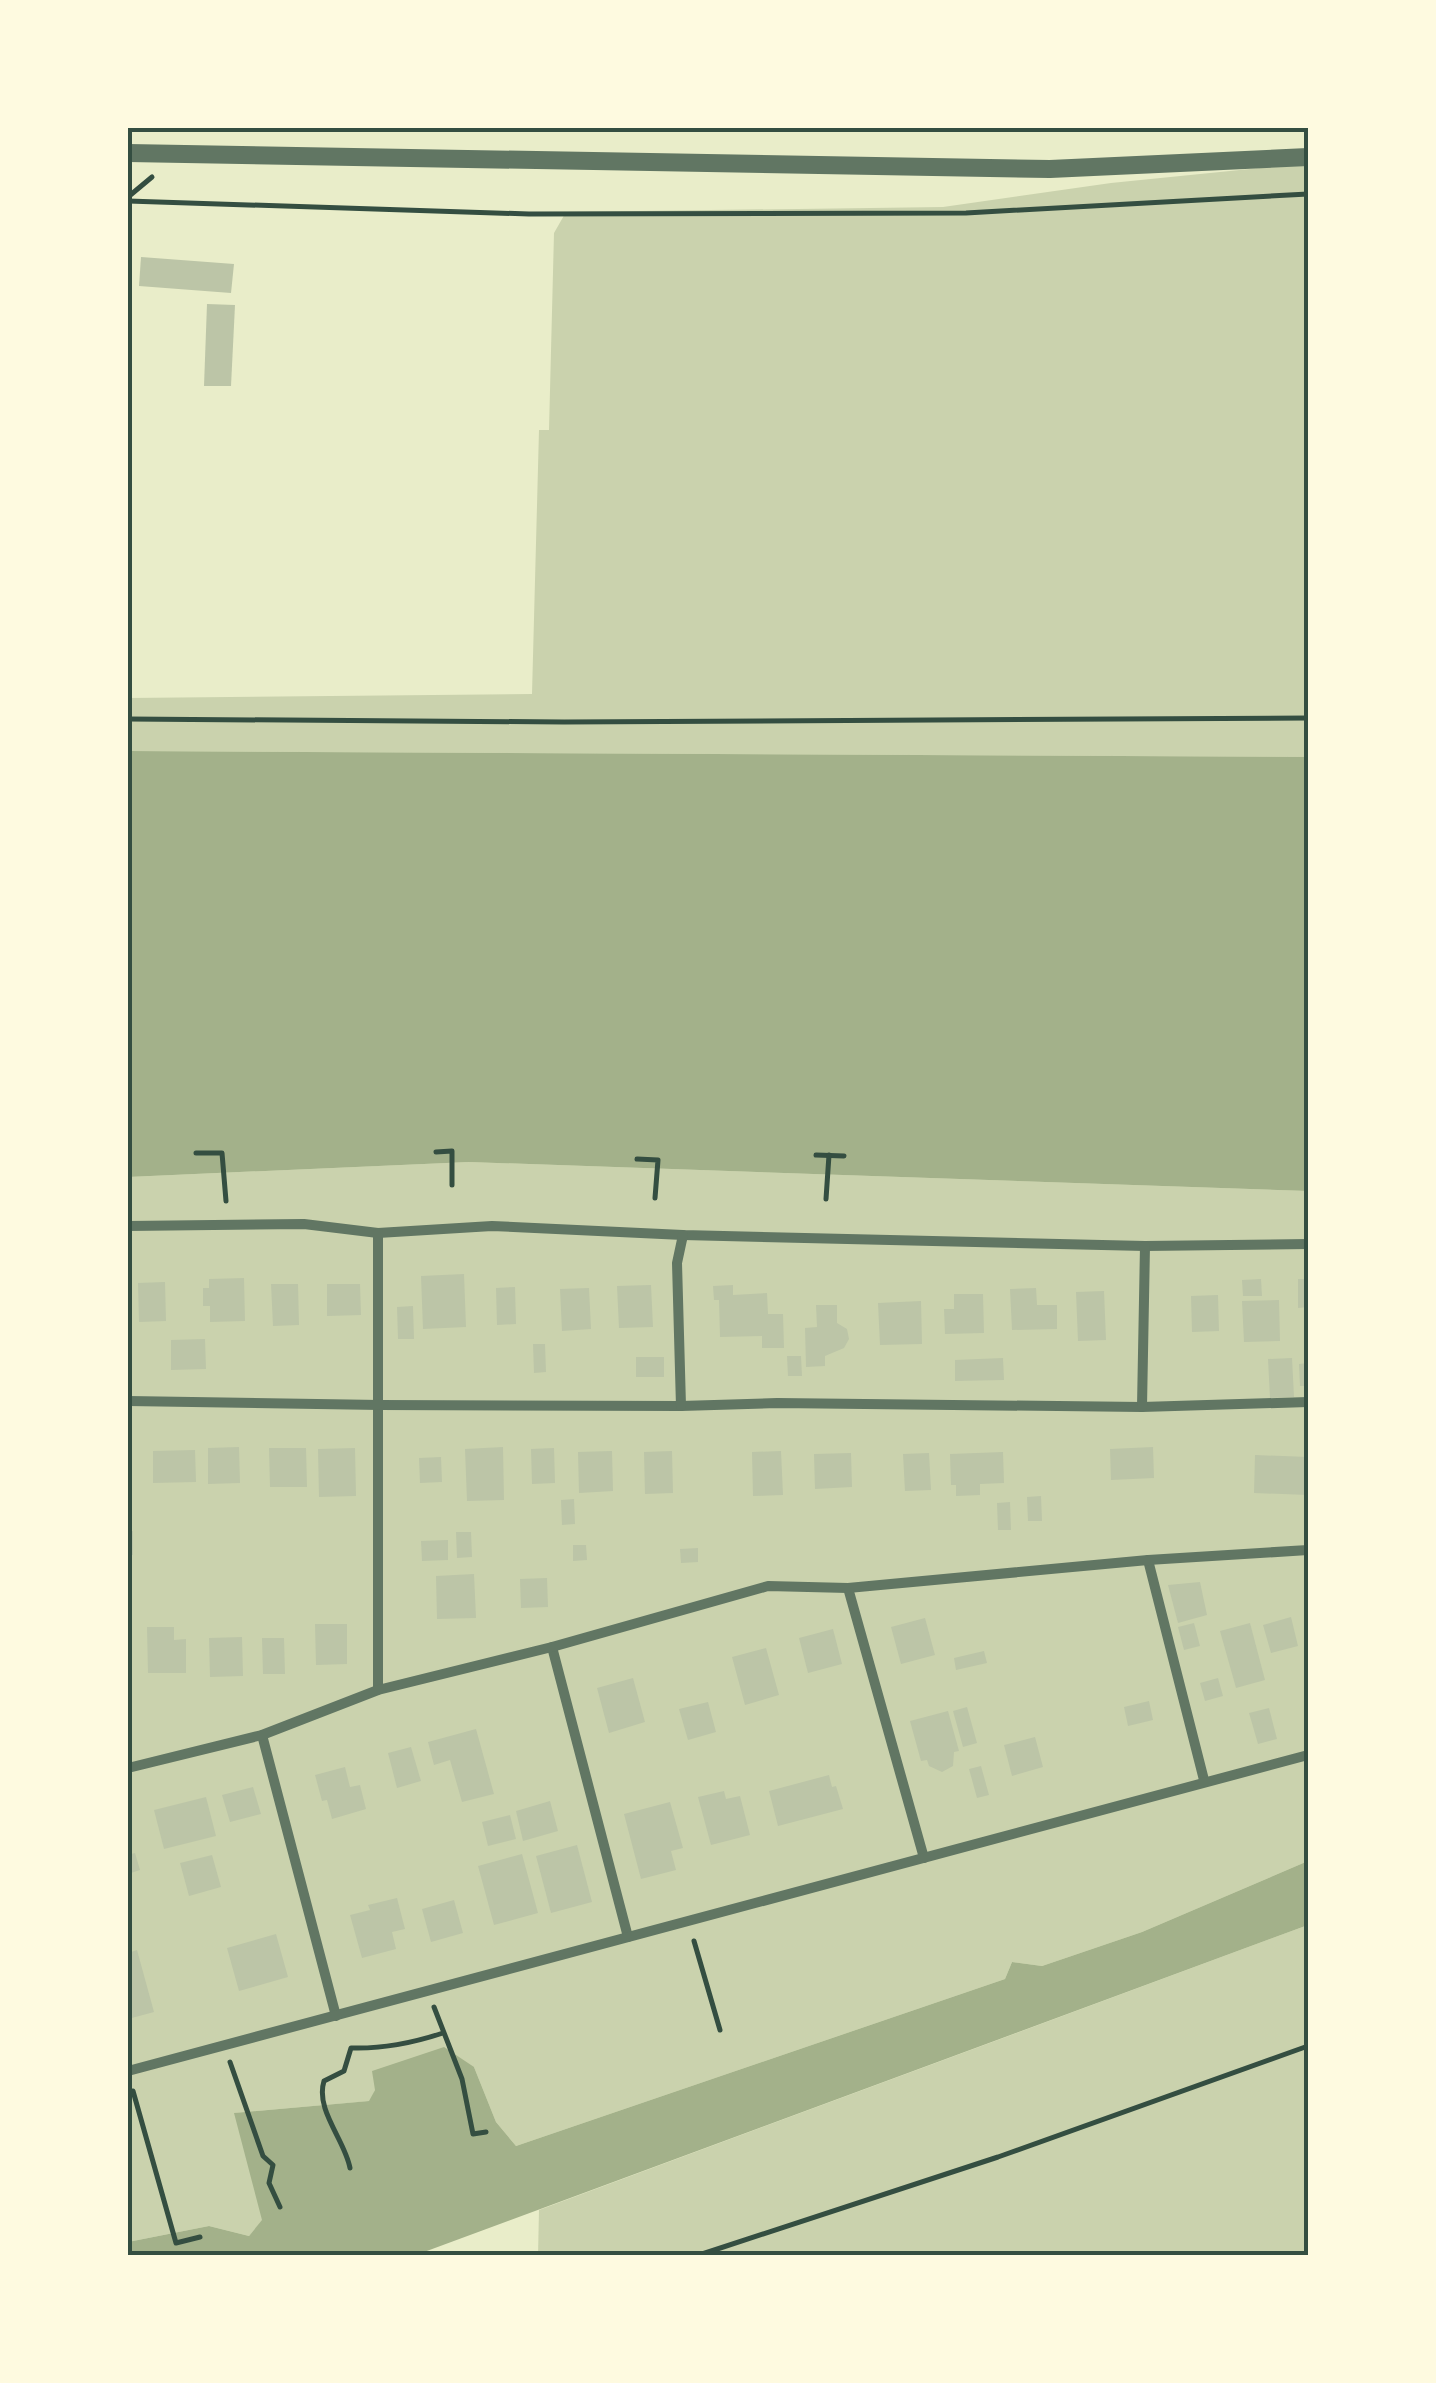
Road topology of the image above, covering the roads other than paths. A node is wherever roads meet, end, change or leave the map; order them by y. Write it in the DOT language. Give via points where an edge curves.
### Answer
graph roads {
  1 [pos="128,153"];
  2 [pos="1308,157"];
  3 [pos="128,1226"];
  4 [pos="378,1233"];
  5 [pos="683,1235"];
  6 [pos="1308,1244"];
  7 [pos="1145,1246"];
  8 [pos="128,1401"];
  9 [pos="1308,1402"];
  10 [pos="380,1406"];
  11 [pos="681,1406"];
  12 [pos="1142,1407"];
  13 [pos="1308,1550"];
  14 [pos="1148,1560"];
  15 [pos="848,1588"];
  16 [pos="552,1647"];
  17 [pos="378,1690"];
  18 [pos="262,1735"];
  19 [pos="1308,1755"];
  20 [pos="128,1768"];
  21 [pos="1204,1780"];
  22 [pos="924,1858"];
  23 [pos="628,1937"];
  24 [pos="336,2016"];
  25 [pos="128,2071"];
  1 -- 2 [label="street" via="1050,169"];
  3 -- 4 [label="street" via="304,1224"];
  4 -- 5 [label="street" via="492,1226"];
  4 -- 10 [label="street"];
  5 -- 7 [label="street"];
  5 -- 11 [label="street" via="677,1263"];
  6 -- 7 [label="street"];
  7 -- 12 [label="street"];
  8 -- 10 [label="street"];
  9 -- 12 [label="street"];
  10 -- 11 [label="street"];
  10 -- 17 [label="street"];
  11 -- 12 [label="street"];
  13 -- 14 [label="street"];
  14 -- 15 [label="street"];
  14 -- 21 [label="street"];
  15 -- 16 [label="street" via="768,1586"];
  15 -- 22 [label="street"];
  16 -- 17 [label="street"];
  16 -- 23 [label="street"];
  17 -- 18 [label="street"];
  18 -- 20 [label="street"];
  18 -- 24 [label="street"];
  19 -- 21 [label="street"];
  21 -- 22 [label="street"];
  22 -- 23 [label="street"];
  23 -- 24 [label="street"];
  24 -- 25 [label="street"];
}
